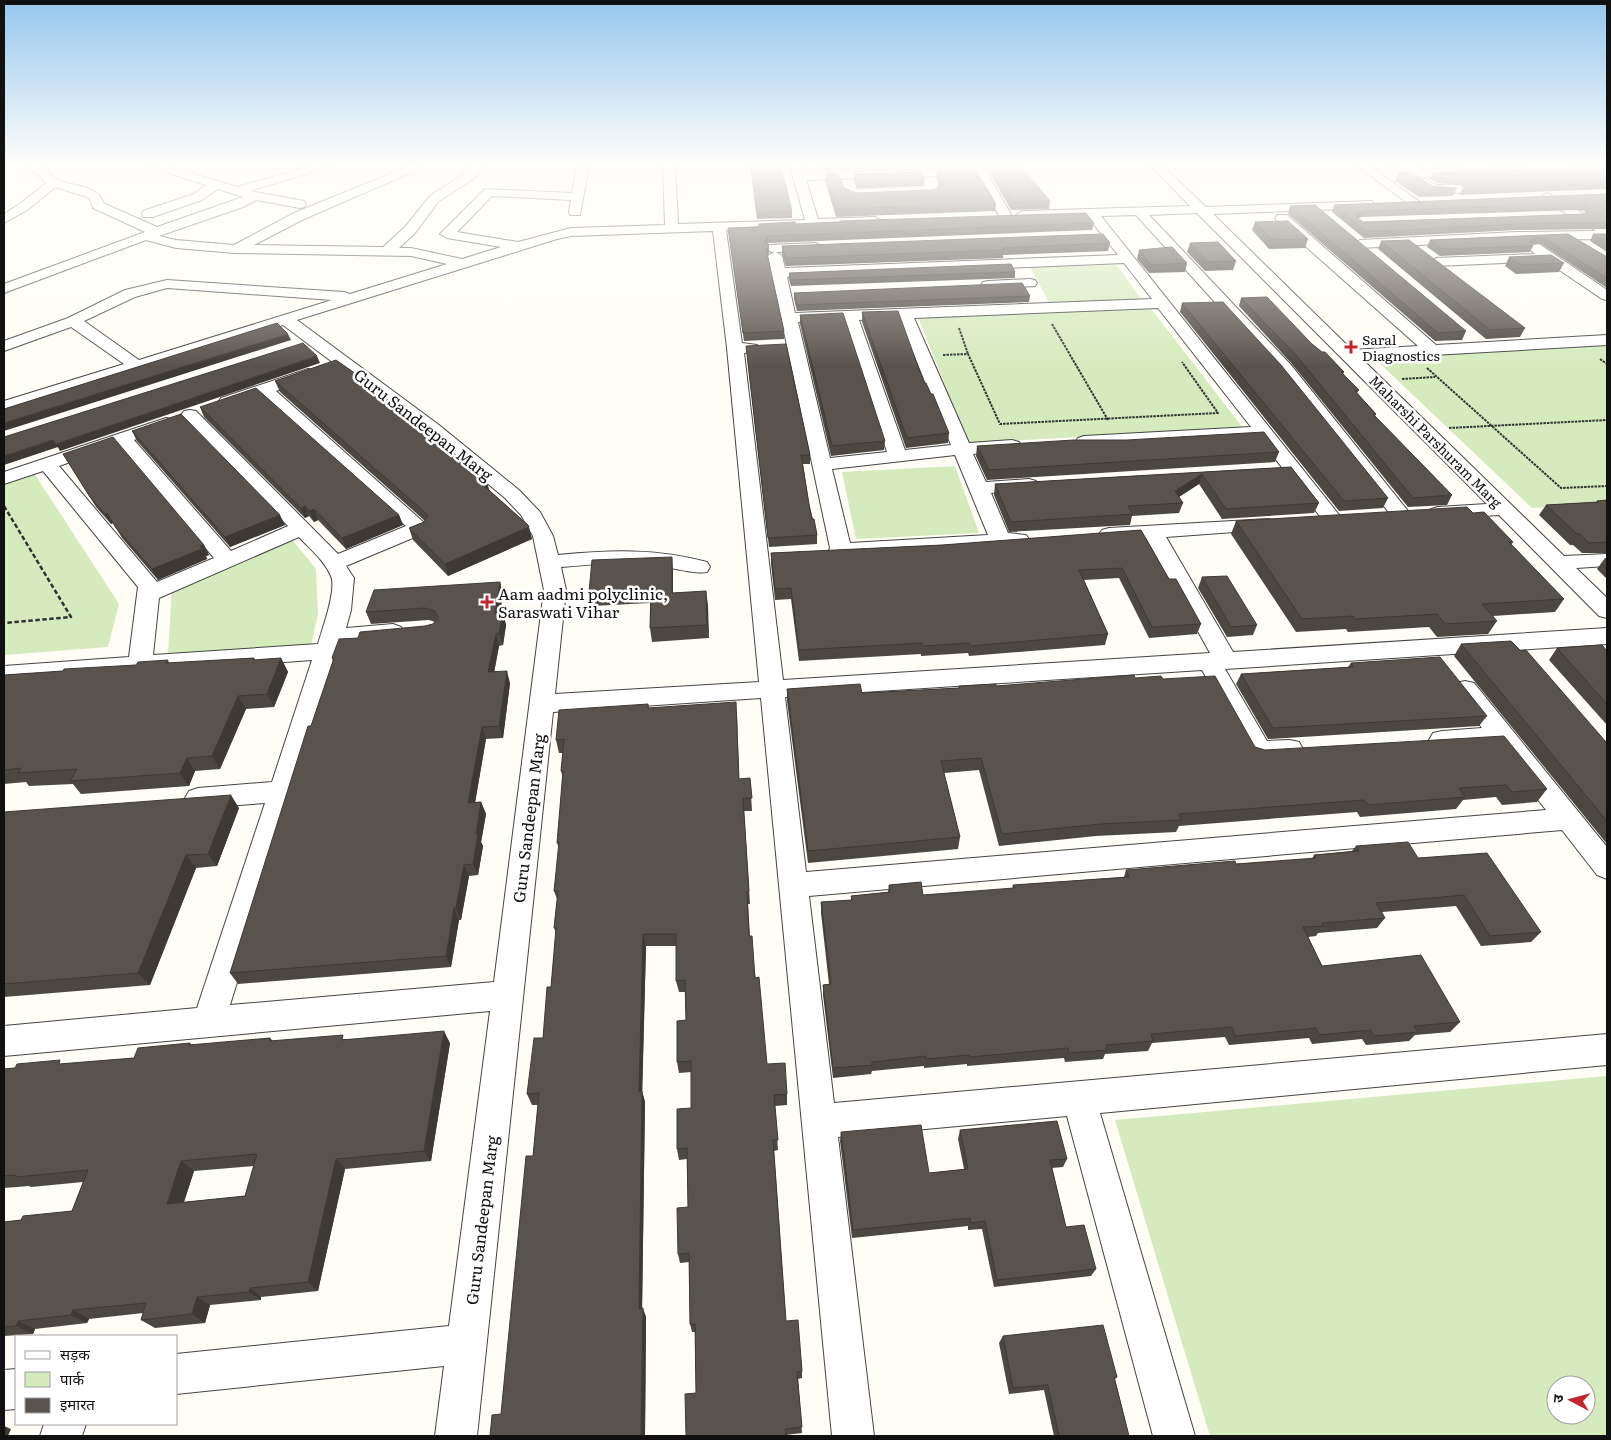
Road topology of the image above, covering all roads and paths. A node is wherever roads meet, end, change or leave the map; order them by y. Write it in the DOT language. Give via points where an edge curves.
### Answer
graph roads {
  1 [pos="266,233"];
  2 [pos="406,233"];
  3 [pos="448,233"];
  4 [pos="567,233"];
  5 [pos="720,233"];
  6 [pos="770,233"];
  7 [pos="1108,233"];
  8 [pos="1159,233"];
  9 [pos="1225,233"];
  10 [pos="1299,233"];
  11 [pos="1347,233"];
  12 [pos="1603,233"];
  13 [pos="150,234"];
  14 [pos="1567,235"];
  15 [pos="1090,236"];
  16 [pos="1110,236"];
  17 [pos="1517,236"];
  18 [pos="1408,241"];
  19 [pos="1360,244"];
  20 [pos="518,246"];
  21 [pos="833,246"];
  22 [pos="774,248"];
  23 [pos="235,249"];
  24 [pos="1175,250"];
  25 [pos="1591,250"];
  26 [pos="387,251"];
  27 [pos="1158,251"];
  28 [pos="1131,255"];
  29 [pos="1374,256"];
  30 [pos="1550,258"];
  31 [pos="1436,262"];
  32 [pos="464,264"];
  33 [pos="1017,264"];
  34 [pos="779,273"];
  35 [pos="1451,274"];
  36 [pos="1030,283"];
  37 [pos="971,286"];
  38 [pos="4,289"];
  39 [pos="1607,296"];
  40 [pos="361,297"];
  41 [pos="1164,304"];
  42 [pos="1224,304"];
  43 [pos="1205,305"];
  44 [pos="1185,306"];
  45 [pos="904,312"];
  46 [pos="1048,313"];
  47 [pos="850,315"];
  48 [pos="789,318"];
  49 [pos="287,320"];
  50 [pos="73,321"];
  51 [pos="957,324"];
  52 [pos="1527,332"];
  53 [pos="1469,334"];
  54 [pos="1607,340"];
  55 [pos="1542,344"];
  56 [pos="4,346"];
  57 [pos="796,346"];
  58 [pos="1483,347"];
  59 [pos="735,348"];
  60 [pos="1432,350"];
  61 [pos="968,354"];
  62 [pos="922,355"];
  63 [pos="1348,355"];
  64 [pos="1177,356"];
  65 [pos="1598,357"];
  66 [pos="343,362"];
  67 [pos="1607,364"];
  68 [pos="137,366"];
  69 [pos="1435,367"];
  70 [pos="1436,377"];
  71 [pos="1375,381"];
  72 [pos="264,389"];
  73 [pos="4,407"];
  74 [pos="190,415"];
  75 [pos="1108,419"];
  76 [pos="1607,420"];
  77 [pos="1491,426"];
  78 [pos="1424,430"];
  79 [pos="1264,432"];
  80 [pos="123,438"];
  81 [pos="1062,443"];
  82 [pos="1032,445"];
  83 [pos="30,449"];
  84 [pos="962,449"];
  85 [pos="898,456"];
  86 [pos="44,464"];
  87 [pos="822,465"];
  88 [pos="1293,469"];
  89 [pos="1274,471"];
  90 [pos="4,478"];
  91 [pos="1048,484"];
  92 [pos="1607,486"];
  93 [pos="979,488"];
  94 [pos="4,506"];
  95 [pos="1504,509"];
  96 [pos="1333,520"];
  97 [pos="1285,524"];
  98 [pos="302,528"];
  99 [pos="1153,532"];
  100 [pos="1086,536"];
  101 [pos="1039,538"];
  102 [pos="1001,540"];
  103 [pos="227,560"];
  104 [pos="1607,560"];
  105 [pos="549,562"];
  106 [pos="334,563"];
  107 [pos="1558,563"];
  108 [pos="699,567"];
  109 [pos="148,594"];
  110 [pos="1607,612"];
  111 [pos="4,623"];
  112 [pos="410,631"];
  113 [pos="1607,636"];
  114 [pos="1516,642"];
  115 [pos="329,644"];
  116 [pos="1433,648"];
  117 [pos="1217,662"];
  118 [pos="140,664"];
  119 [pos="1536,664"];
  120 [pos="4,674"];
  121 [pos="770,690"];
  122 [pos="541,704"];
  123 [pos="1502,736"];
  124 [pos="1415,741"];
  125 [pos="1309,748"];
  126 [pos="282,791"];
  127 [pos="173,800"];
  128 [pos="1570,819"];
  129 [pos="1607,867"];
  130 [pos="792,885"];
  131 [pos="507,995"];
  132 [pos="209,1022"];
  133 [pos="4,1041"];
  134 [pos="1607,1050"];
  135 [pos="1079,1098"];
  136 [pos="819,1122"];
  137 [pos="467,1344"];
  138 [pos="178,1374"];
  139 [pos="456,1436"];
  140 [pos="853,1436"];
  141 [pos="1174,1436"];
  1 -- 23 [label="street"];
  2 -- 26 [label="street"];
  3 -- 20 [label="street"];
  4 -- 20 [label="street"];
  5 -- 59 [label="street"];
  6 -- 22 [label="street"];
  7 -- 16 [label="street"];
  8 -- 24 [label="street"];
  9 -- 63 [label="street, Maharshi Parshuram Marg"];
  10 -- 60 [label="street"];
  11 -- 19 [label="street"];
  12 -- 14 [label="street"];
  13 -- 23 [label="street" via="176,244"];
  13 -- 38 [label="street"];
  14 -- 17 [label="street"];
  14 -- 25 [label="street"];
  15 -- 16 [label="street"];
  16 -- 28 [label="street"];
  17 -- 18 [label="street"];
  17 -- 30 [label="street"];
  18 -- 19 [label="street"];
  18 -- 31 [label="street"];
  19 -- 29 [label="street"];
  20 -- 32 [label="street"];
  21 -- 22 [label="street"];
  22 -- 34 [label="street"];
  23 -- 26 [label="street"];
  24 -- 27 [label="street"];
  24 -- 42 [label="street"];
  26 -- 32 [label="street" via="412,252"];
  28 -- 33 [label="street"];
  28 -- 41 [label="street"];
  30 -- 31 [label="street"];
  30 -- 39 [label="street"];
  31 -- 35 [label="street"];
  32 -- 40 [label="street"];
  33 -- 34 [label="street"];
  33 -- 36 [label="street"];
  34 -- 48 [label="street" via="789,293"];
  36 -- 37 [label="street"];
  36 -- 46 [label="street"];
  40 -- 49 [label="street"];
  40 -- 50 [label="street" via="167,284 132,292"];
  41 -- 44 [label="street"];
  41 -- 46 [label="street"];
  41 -- 79 [label="street"];
  42 -- 43 [label="street"];
  42 -- 95 [label="street" via="1285,369 1391,516"];
  45 -- 46 [label="street"];
  45 -- 47 [label="street"];
  45 -- 62 [label="street"];
  46 -- 75 [label="path"];
  47 -- 48 [label="street"];
  47 -- 85 [label="street"];
  48 -- 57 [label="street"];
  49 -- 66 [label="street, Guru Sandeepan Marg" via="305,343"];
  49 -- 68 [label="street"];
  50 -- 56 [label="street"];
  50 -- 68 [label="street"];
  51 -- 61 [label="path"];
  52 -- 55 [label="street"];
  53 -- 58 [label="street"];
  54 -- 55 [label="street"];
  55 -- 58 [label="street"];
  57 -- 59 [label="street"];
  57 -- 87 [label="street"];
  58 -- 60 [label="street"];
  59 -- 121 [label="street" via="766,555"];
  60 -- 63 [label="street"];
  61 -- 62 [label="path"];
  61 -- 75 [label="path" via="1000,424"];
  62 -- 84 [label="street"];
  63 -- 71 [label="street, Maharshi Parshuram Marg"];
  64 -- 75 [label="path" via="1218,413"];
  65 -- 67 [label="path"];
  66 -- 72 [label="street"];
  66 -- 105 [label="street, Guru Sandeepan Marg" via="433,429 512,494 530,512 543,536"];
  68 -- 73 [label="street"];
  69 -- 70 [label="path" via="1426,368"];
  70 -- 71 [label="path"];
  70 -- 77 [label="path"];
  71 -- 78 [label="street, Maharshi Parshuram Marg"];
  72 -- 74 [label="street"];
  72 -- 106 [label="street" via="420,528"];
  74 -- 80 [label="street"];
  74 -- 98 [label="street"];
  76 -- 77 [label="path"];
  77 -- 78 [label="path"];
  77 -- 92 [label="path" via="1561,488"];
  78 -- 95 [label="street, Maharshi Parshuram Marg"];
  79 -- 81 [label="street"];
  79 -- 88 [label="street"];
  80 -- 86 [label="street"];
  80 -- 103 [label="street"];
  82 -- 84 [label="street"];
  83 -- 86 [label="street"];
  84 -- 85 [label="street"];
  84 -- 93 [label="street"];
  85 -- 87 [label="street"];
  86 -- 90 [label="street"];
  86 -- 109 [label="street" via="149,586"];
  87 -- 102 [label="street" via="832,551"];
  88 -- 89 [label="street"];
  88 -- 96 [label="street"];
  91 -- 93 [label="street"];
  93 -- 102 [label="street"];
  94 -- 111 [label="path" via="71,618"];
  95 -- 107 [label="street, Maharshi Parshuram Marg"];
  97 -- 99 [label="street"];
  98 -- 103 [label="street"];
  98 -- 106 [label="street"];
  99 -- 100 [label="street"];
  99 -- 117 [label="street"];
  101 -- 102 [label="street"];
  103 -- 109 [label="street"];
  104 -- 107 [label="street"];
  105 -- 108 [label="street" via="634,556 661,557"];
  105 -- 122 [label="street, Guru Sandeepan Marg" via="555,590"];
  106 -- 115 [label="street" via="343,578 340,610"];
  107 -- 110 [label="street, Maharshi Parshuram Marg"];
  109 -- 118 [label="street"];
  112 -- 115 [label="street"];
  113 -- 114 [label="street"];
  114 -- 116 [label="street"];
  114 -- 119 [label="street"];
  115 -- 118 [label="street"];
  115 -- 126 [label="street"];
  116 -- 117 [label="street"];
  116 -- 123 [label="street"];
  117 -- 121 [label="street"];
  117 -- 125 [label="street" via="1260,751"];
  118 -- 120 [label="street"];
  121 -- 122 [label="street"];
  121 -- 130 [label="street"];
  122 -- 131 [label="street, Guru Sandeepan Marg"];
  123 -- 124 [label="street"];
  123 -- 128 [label="street"];
  126 -- 127 [label="street"];
  126 -- 132 [label="street"];
  128 -- 129 [label="street"];
  128 -- 130 [label="street"];
  130 -- 136 [label="street"];
  131 -- 132 [label="street"];
  131 -- 137 [label="street, Guru Sandeepan Marg"];
  132 -- 133 [label="street"];
  134 -- 135 [label="street"];
  135 -- 136 [label="street"];
  135 -- 141 [label="street"];
  136 -- 140 [label="street"];
  137 -- 138 [label="street"];
  137 -- 139 [label="street, Guru Sandeepan Marg"];
}
